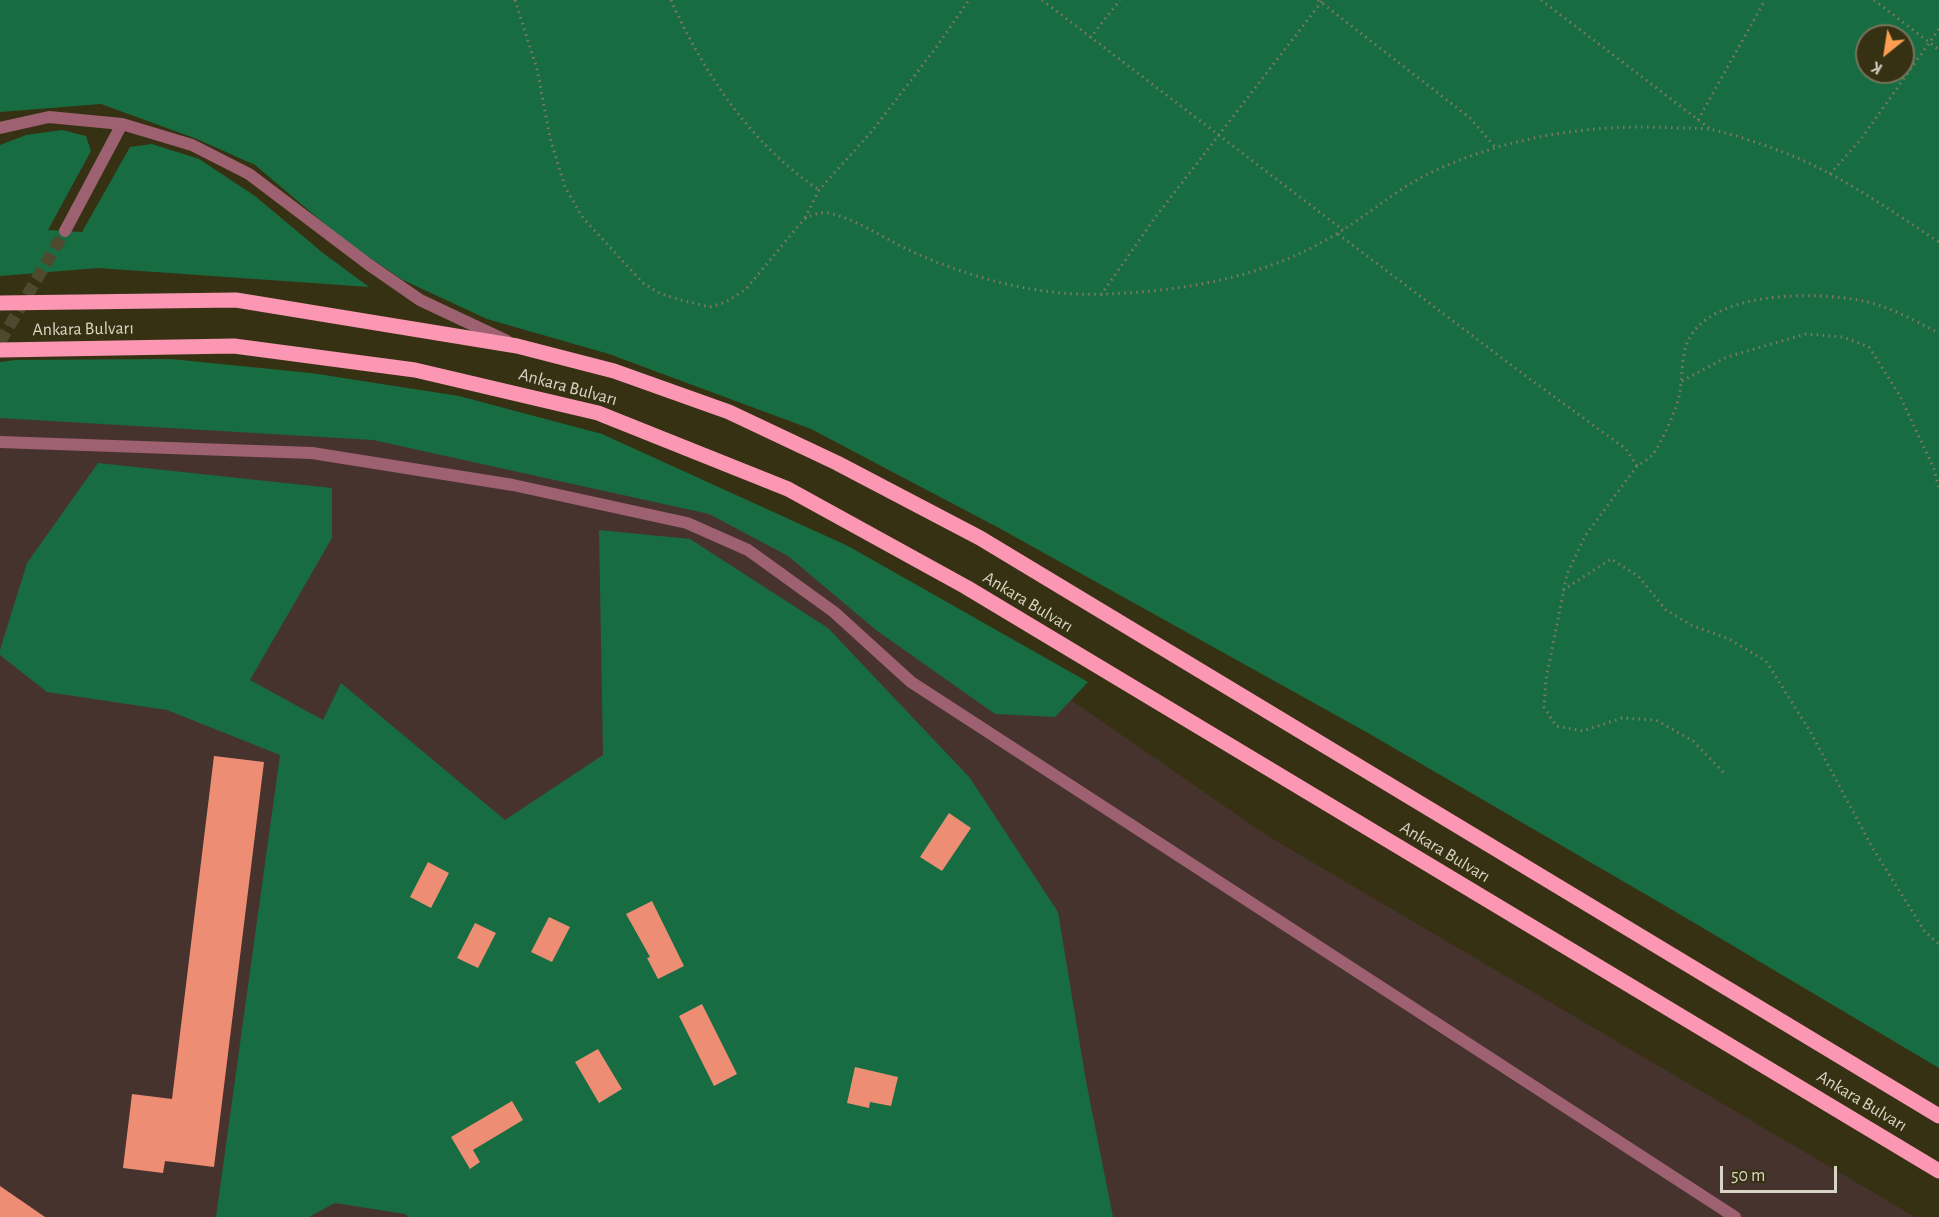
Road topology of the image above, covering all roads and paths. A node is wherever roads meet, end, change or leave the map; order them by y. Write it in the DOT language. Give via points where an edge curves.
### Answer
graph roads {
  1 [pos="516,0"];
  2 [pos="672,0"];
  3 [pos="969,0"];
  4 [pos="1042,0"];
  5 [pos="1120,0"];
  6 [pos="1541,0"];
  7 [pos="1765,0"];
  8 [pos="1874,0"];
  9 [pos="1320,1"];
  10 [pos="1939,29"];
  11 [pos="1090,38"];
  12 [pos="1928,43"];
  13 [pos="1939,50"];
  14 [pos="1698,120"];
  15 [pos="122,124"];
  16 [pos="0,128"];
  17 [pos="1711,129"];
  18 [pos="1219,137"];
  19 [pos="1495,147"];
  20 [pos="1830,174"];
  21 [pos="819,190"];
  22 [pos="804,219"];
  23 [pos="1343,230"];
  24 [pos="65,231"];
  25 [pos="1338,234"];
  26 [pos="1939,242"];
  27 [pos="1101,295"];
  28 [pos="0,303"];
  29 [pos="1939,333"];
  30 [pos="517,346"];
  31 [pos="0,350"];
  32 [pos="1682,381"];
  33 [pos="0,442"];
  34 [pos="1638,466"];
  35 [pos="1939,488"];
  36 [pos="1563,590"];
  37 [pos="1724,773"];
  38 [pos="1939,944"];
  39 [pos="1939,1116"];
  40 [pos="1939,1171"];
  41 [pos="1735,1217"];
  1 -- 22 [label="path" via="565,187 583,218 643,283 685,302 710,307 726,302 746,289"];
  2 -- 21 [label="path" via="720,92 798,176"];
  3 -- 21 [label="path" via="872,131"];
  4 -- 11 [label="path"];
  5 -- 11 [label="path"];
  6 -- 14 [label="path"];
  7 -- 14 [label="path"];
  8 -- 12 [label="path"];
  9 -- 18 [label="path"];
  9 -- 19 [label="path" via="1470,117"];
  10 -- 12 [label="path"];
  11 -- 18 [label="path"];
  12 -- 13 [label="path"];
  12 -- 20 [label="path" via="1861,139"];
  14 -- 17 [label="path"];
  15 -- 16 [label="street" via="49,117"];
  15 -- 24 [label="street"];
  15 -- 30 [label="street" via="192,145 249,174 420,300"];
  17 -- 19 [label="path" via="1598,129"];
  17 -- 20 [label="path" via="1780,150"];
  18 -- 23 [label="path"];
  18 -- 27 [label="path" via="1154,219"];
  19 -- 23 [label="path" via="1429,174"];
  20 -- 26 [label="path"];
  21 -- 22 [label="path"];
  22 -- 27 [label="path" via="816,213 845,218 917,254 996,281 1034,290"];
  23 -- 25 [label="path"];
  25 -- 27 [label="path" via="1280,263 1210,284"];
  25 -- 34 [label="path" via="1626,449"];
  28 -- 30 [label="main road, Ankara Bulvarı" via="236,300"];
  29 -- 32 [label="path" via="1866,301 1825,295 1768,298 1726,308 1698,325 1686,344"];
  30 -- 39 [label="main road, Ankara Bulvarı" via="614,370 729,412 980,538"];
  31 -- 40 [label="main road, Ankara Bulvarı" via="234,346 415,370 598,412 788,489 966,587"];
  32 -- 34 [label="path" via="1667,428 1652,454"];
  32 -- 35 [label="path" via="1727,357 1806,334 1843,338 1869,347 1900,396"];
  33 -- 41 [label="street" via="312,453 513,485 687,523 748,550 834,612 910,682"];
  34 -- 36 [label="path" via="1585,536"];
  36 -- 37 [label="path" via="1544,707 1556,726 1583,731 1622,718 1656,720 1693,741"];
  36 -- 38 [label="path" via="1611,559 1638,576 1666,610 1766,661 1811,733 1872,847 1925,932"];
}
